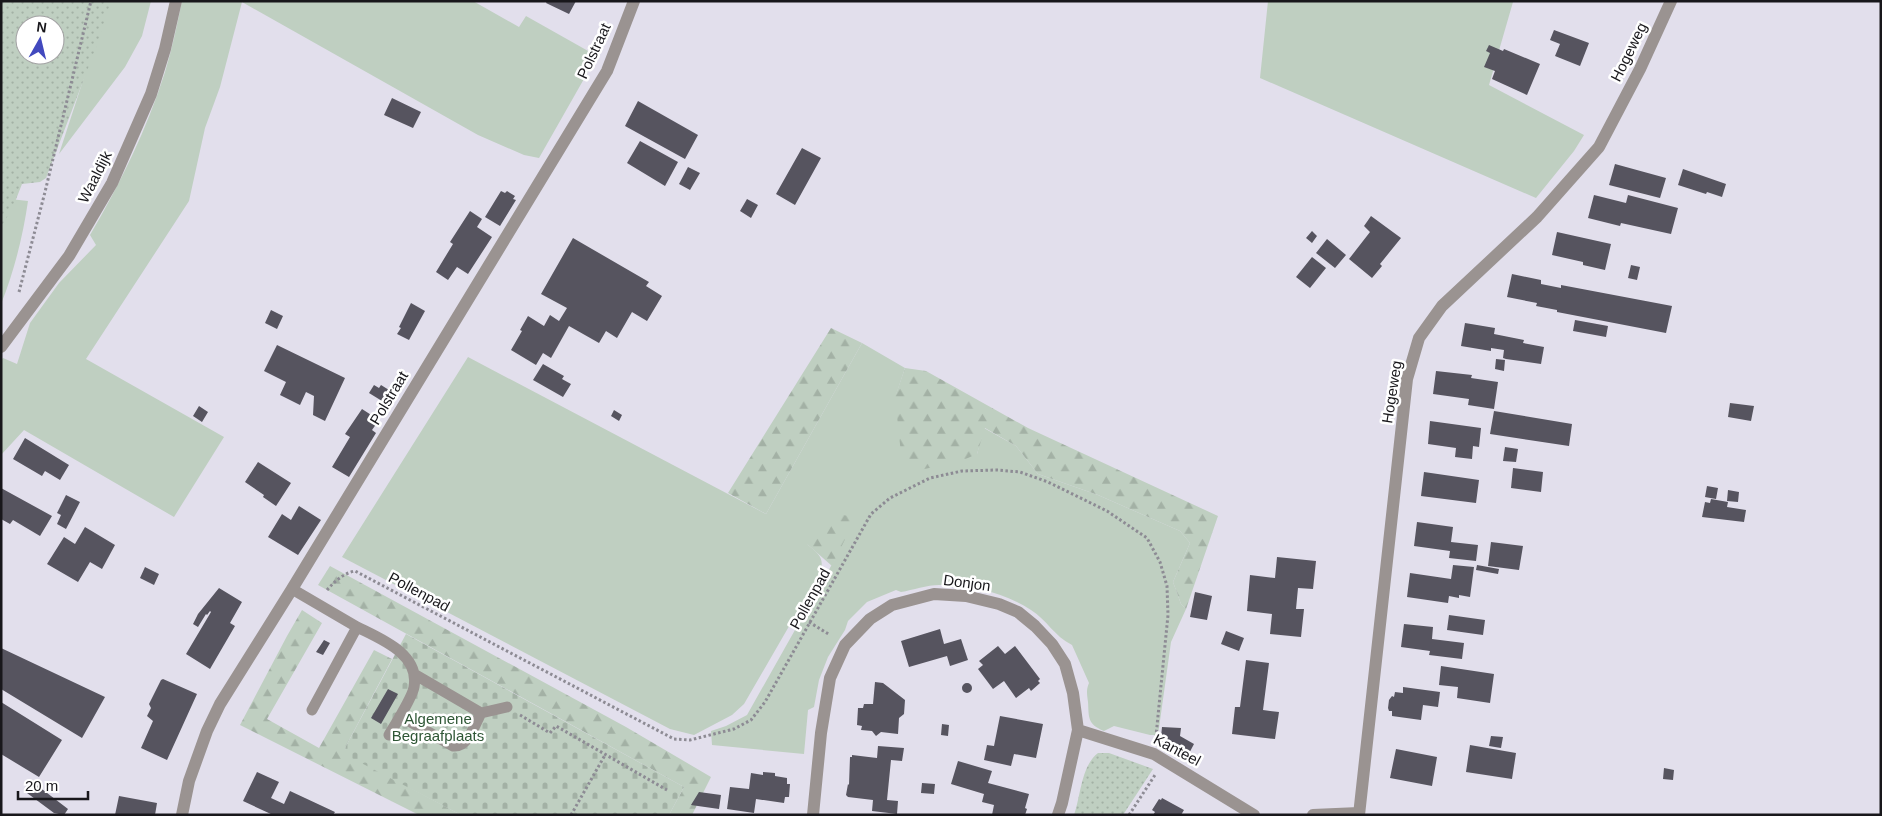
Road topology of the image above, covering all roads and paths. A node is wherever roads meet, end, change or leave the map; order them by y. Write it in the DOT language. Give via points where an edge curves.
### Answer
graph roads {
  1 [pos="91,1"];
  2 [pos="176,1"];
  3 [pos="634,1"];
  4 [pos="1671,1"];
  5 [pos="18,294"];
  6 [pos="1,347"];
  7 [pos="292,589"];
  8 [pos="316,604"];
  9 [pos="809,622"];
  10 [pos="357,627"];
  11 [pos="845,645"];
  12 [pos="414,674"];
  13 [pos="507,707"];
  14 [pos="312,710"];
  15 [pos="481,713"];
  16 [pos="400,716"];
  17 [pos="1078,730"];
  18 [pos="389,735"];
  19 [pos="606,755"];
  20 [pos="1160,757"];
  21 [pos="667,790"];
  22 [pos="1359,814"];
  23 [pos="182,815"];
  24 [pos="571,815"];
  25 [pos="813,815"];
  26 [pos="1058,815"];
  27 [pos="1129,815"];
  28 [pos="1254,815"];
  29 [pos="1313,815"];
  1 -- 5 [label="path"];
  2 -- 6 [label="street, Waaldijk" via="151,94 112,183 69,256"];
  3 -- 7 [label="street, Polstraat" via="607,70"];
  4 -- 22 [label="street, Hogeweg" via="1640,69 1598,147 1537,217 1442,306 1420,338 1407,379"];
  7 -- 8 [label="lane"];
  7 -- 23 [label="street, Polstraat" via="220,704 189,782"];
  8 -- 9 [label="path, Pollenpad" via="333,583 348,572 356,571 674,739 690,740 734,729 751,720 766,702"];
  8 -- 10 [label="lane"];
  9 -- 11 [label="path"];
  9 -- 20 [label="path, Pollenpad" via="871,514 890,498 930,478 962,471 1020,472 1048,482 1106,511 1147,538 1160,562 1167,586 1168,615"];
  10 -- 12 [label="lane" via="394,647 407,659"];
  10 -- 14 [label="lane"];
  11 -- 17 [label="street, Donjon" via="870,619 892,606 934,594 966,596 999,604 1018,612 1035,626 1065,664"];
  11 -- 25 [label="street, Donjon" via="830,678"];
  12 -- 15 [label="lane"];
  12 -- 16 [label="lane" via="414,688"];
  13 -- 15 [label="lane"];
  13 -- 19 [label="path" via="550,733 556,726"];
  15 -- 16 [label="lane" via="464,744 458,747"];
  16 -- 18 [label="lane"];
  17 -- 20 [label="street, Kanteel"];
  17 -- 26 [label="street, Donjon"];
  19 -- 21 [label="path"];
  19 -- 24 [label="path"];
  20 -- 27 [label="path"];
  20 -- 28 [label="street, Kanteel"];
  22 -- 29 [label="street"];
}
